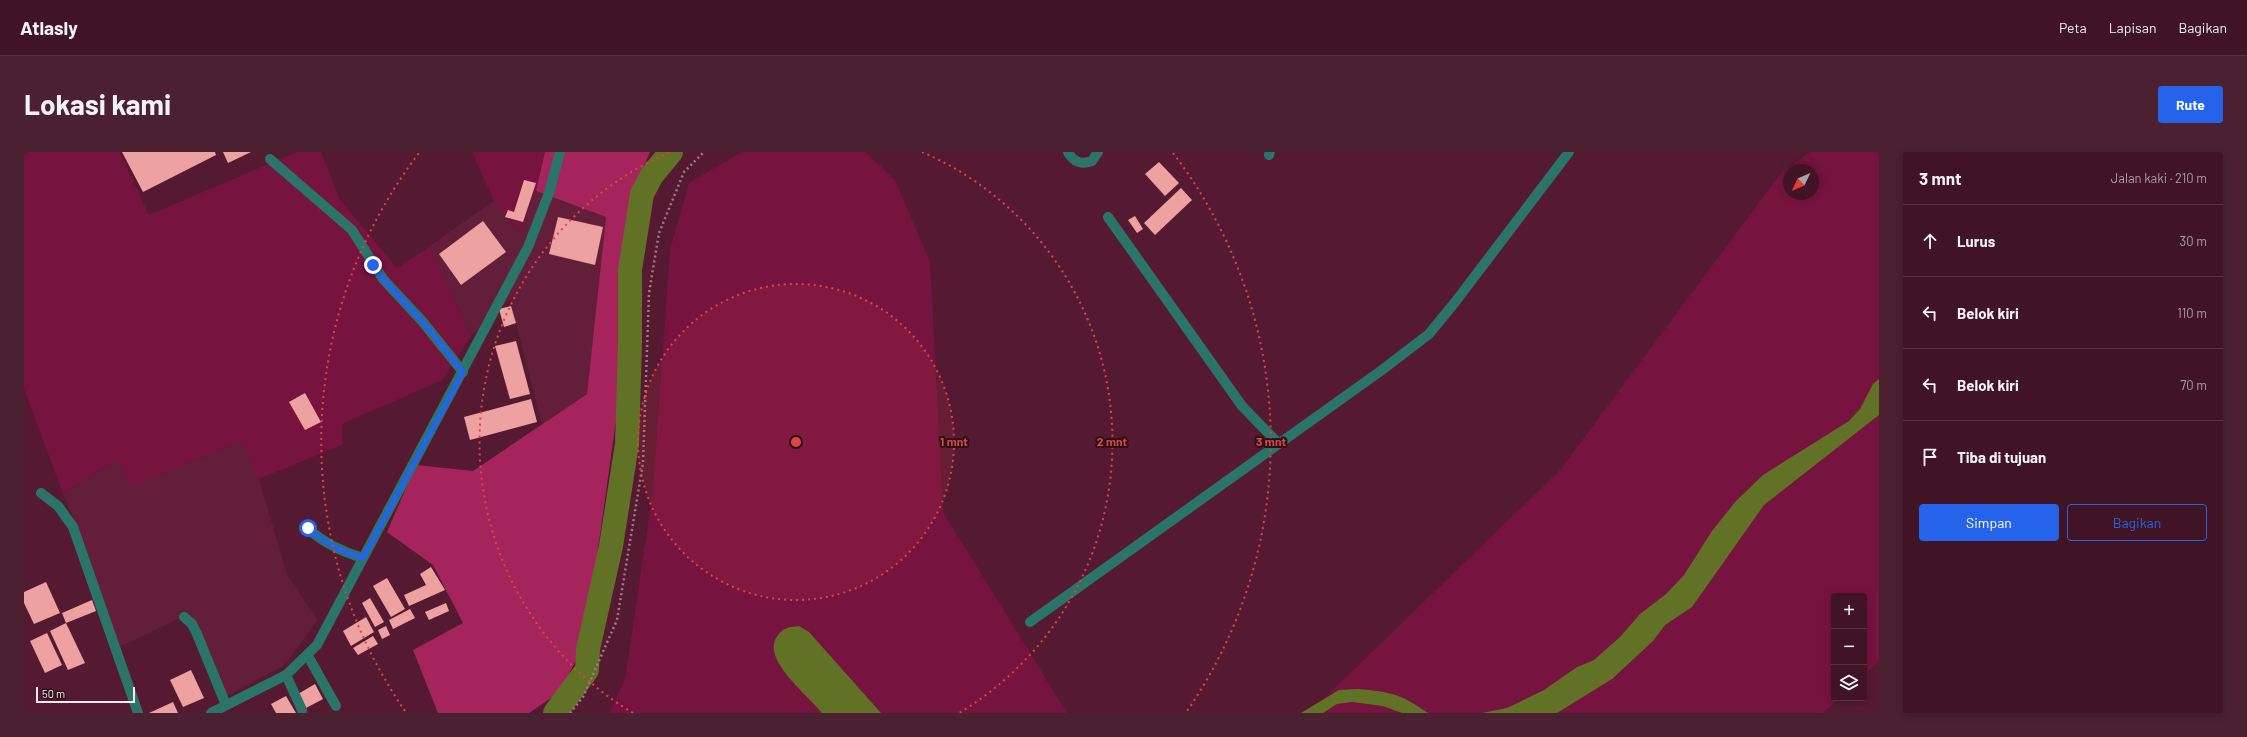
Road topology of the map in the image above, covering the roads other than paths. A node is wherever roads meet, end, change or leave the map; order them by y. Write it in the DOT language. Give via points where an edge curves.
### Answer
graph roads {
  1 [pos="560,152"];
  2 [pos="1068,152"];
  3 [pos="1099,152"];
  4 [pos="1569,152"];
  5 [pos="270,160"];
  6 [pos="1108,217"];
  7 [pos="463,372"];
  8 [pos="1279,444"];
  9 [pos="41,493"];
  10 [pos="308,528"];
  11 [pos="363,558"];
  12 [pos="184,617"];
  13 [pos="1030,622"];
  14 [pos="308,656"];
  15 [pos="286,675"];
  16 [pos="226,705"];
  17 [pos="336,706"];
  18 [pos="302,710"];
  19 [pos="138,713"];
  20 [pos="211,713"];
  1 -- 7 [label="street" via="549,193 528,247"];
  2 -- 3 [label="street" via="1081,163 1092,161"];
  4 -- 8 [label="street" via="1456,302 1428,334"];
  5 -- 7 [label="street" via="352,230 383,279 422,321"];
  6 -- 8 [label="street" via="1242,406"];
  7 -- 11 [label="street"];
  8 -- 13 [label="street"];
  9 -- 19 [label="street" via="58,506 73,527"];
  10 -- 11 [label="street" via="320,540"];
  11 -- 14 [label="street" via="317,645"];
  12 -- 16 [label="street" via="192,624 197,634"];
  14 -- 15 [label="street"];
  14 -- 17 [label="street"];
  15 -- 16 [label="street"];
  15 -- 18 [label="street"];
  16 -- 20 [label="street"];
}
